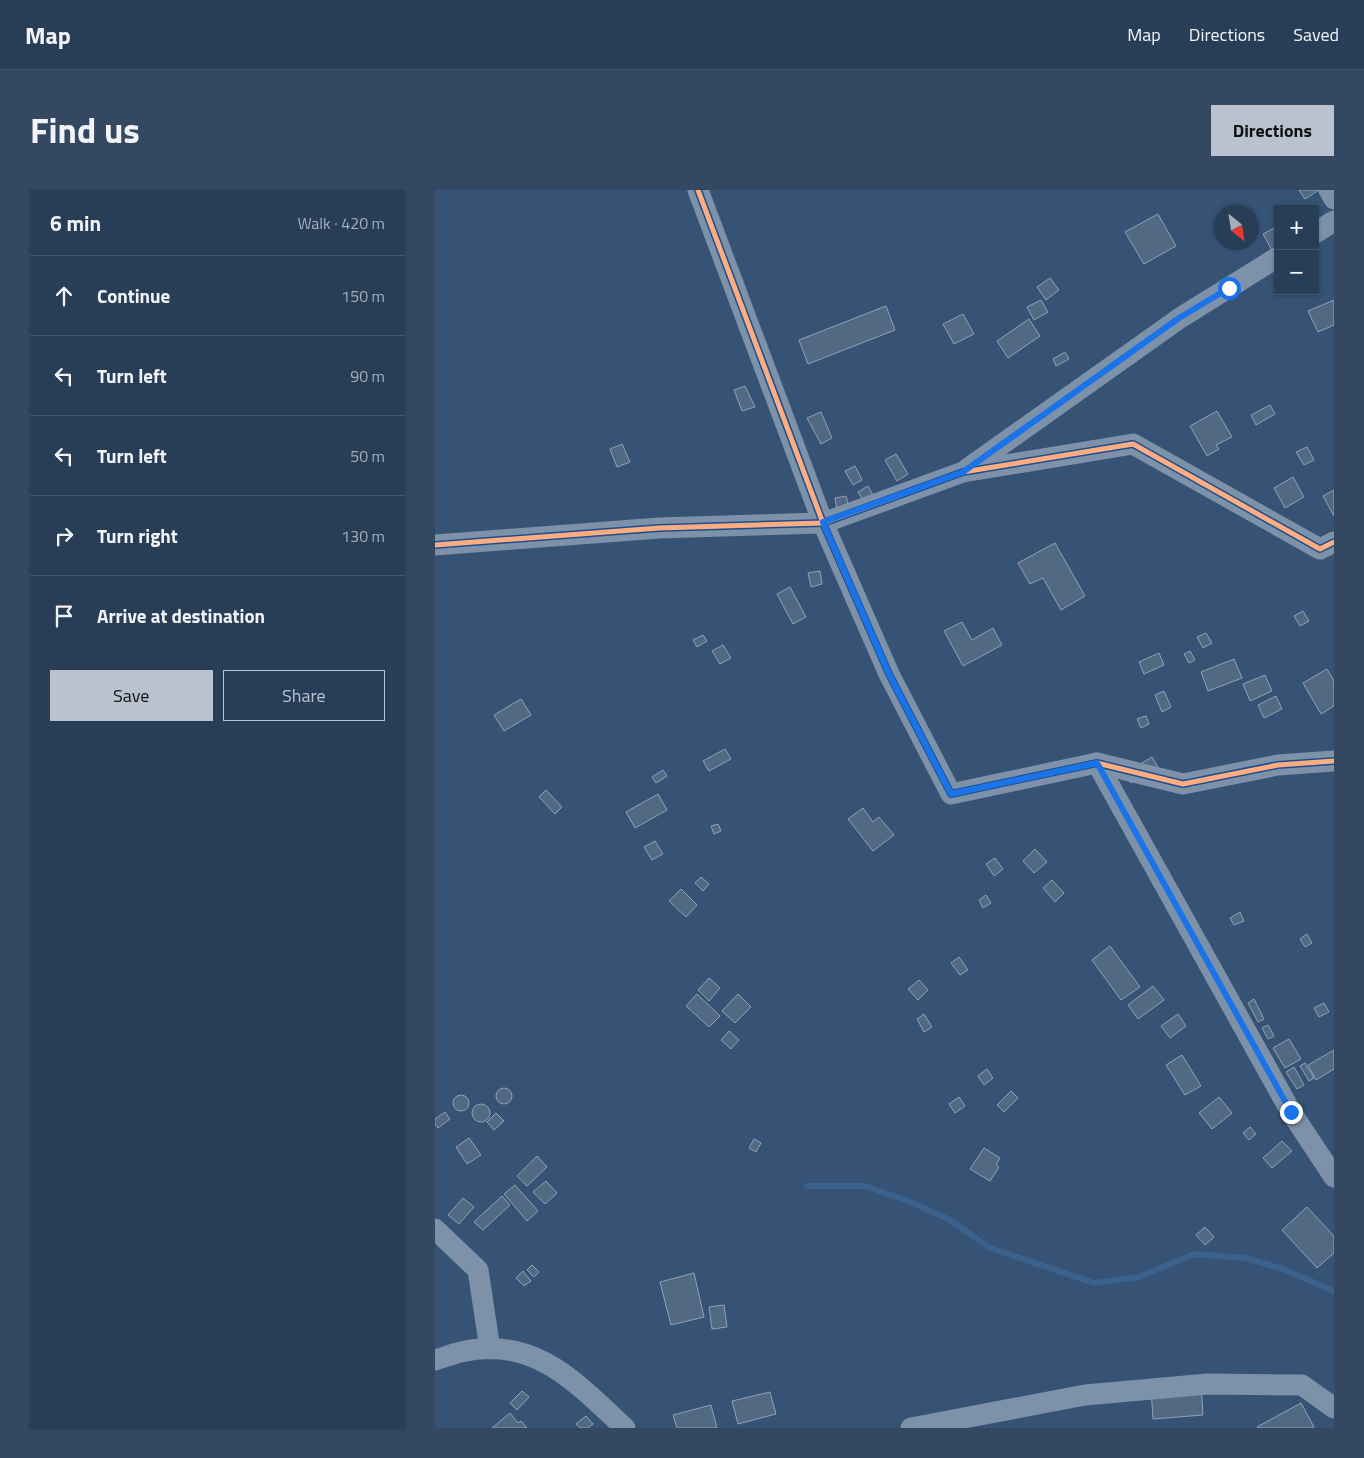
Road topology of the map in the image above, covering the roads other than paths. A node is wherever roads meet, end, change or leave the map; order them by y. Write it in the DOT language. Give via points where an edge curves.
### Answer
graph roads {
  1 [pos="698,190"];
  2 [pos="1329,190"];
  3 [pos="1334,199"];
  4 [pos="1334,221"];
  5 [pos="1319,230"];
  6 [pos="1274,259"];
  7 [pos="963,472"];
  8 [pos="823,522"];
  9 [pos="1334,542"];
  10 [pos="435,545"];
  11 [pos="1334,761"];
  12 [pos="1097,763"];
  13 [pos="1334,1177"];
  14 [pos="435,1229"];
  15 [pos="490,1349"];
  16 [pos="435,1360"];
  17 [pos="1334,1408"];
  18 [pos="625,1428"];
  19 [pos="911,1428"];
  1 -- 8 [label="street"];
  2 -- 3 [label="street"];
  4 -- 5 [label="street"];
  6 -- 7 [label="street" via="1179,318"];
  7 -- 8 [label="street"];
  7 -- 9 [label="street" via="1133,444 1320,549"];
  8 -- 10 [label="street" via="659,528"];
  8 -- 12 [label="street" via="889,674 951,794"];
  11 -- 12 [label="street" via="1278,765 1183,784"];
  12 -- 13 [label="street" via="1291,1112"];
  14 -- 15 [label="street" via="478,1270"];
  15 -- 16 [label="street" via="461,1352"];
  15 -- 18 [label="street" via="519,1352 545,1361 569,1377"];
  17 -- 19 [label="street" via="1302,1385 1208,1384 1085,1395"];
}
